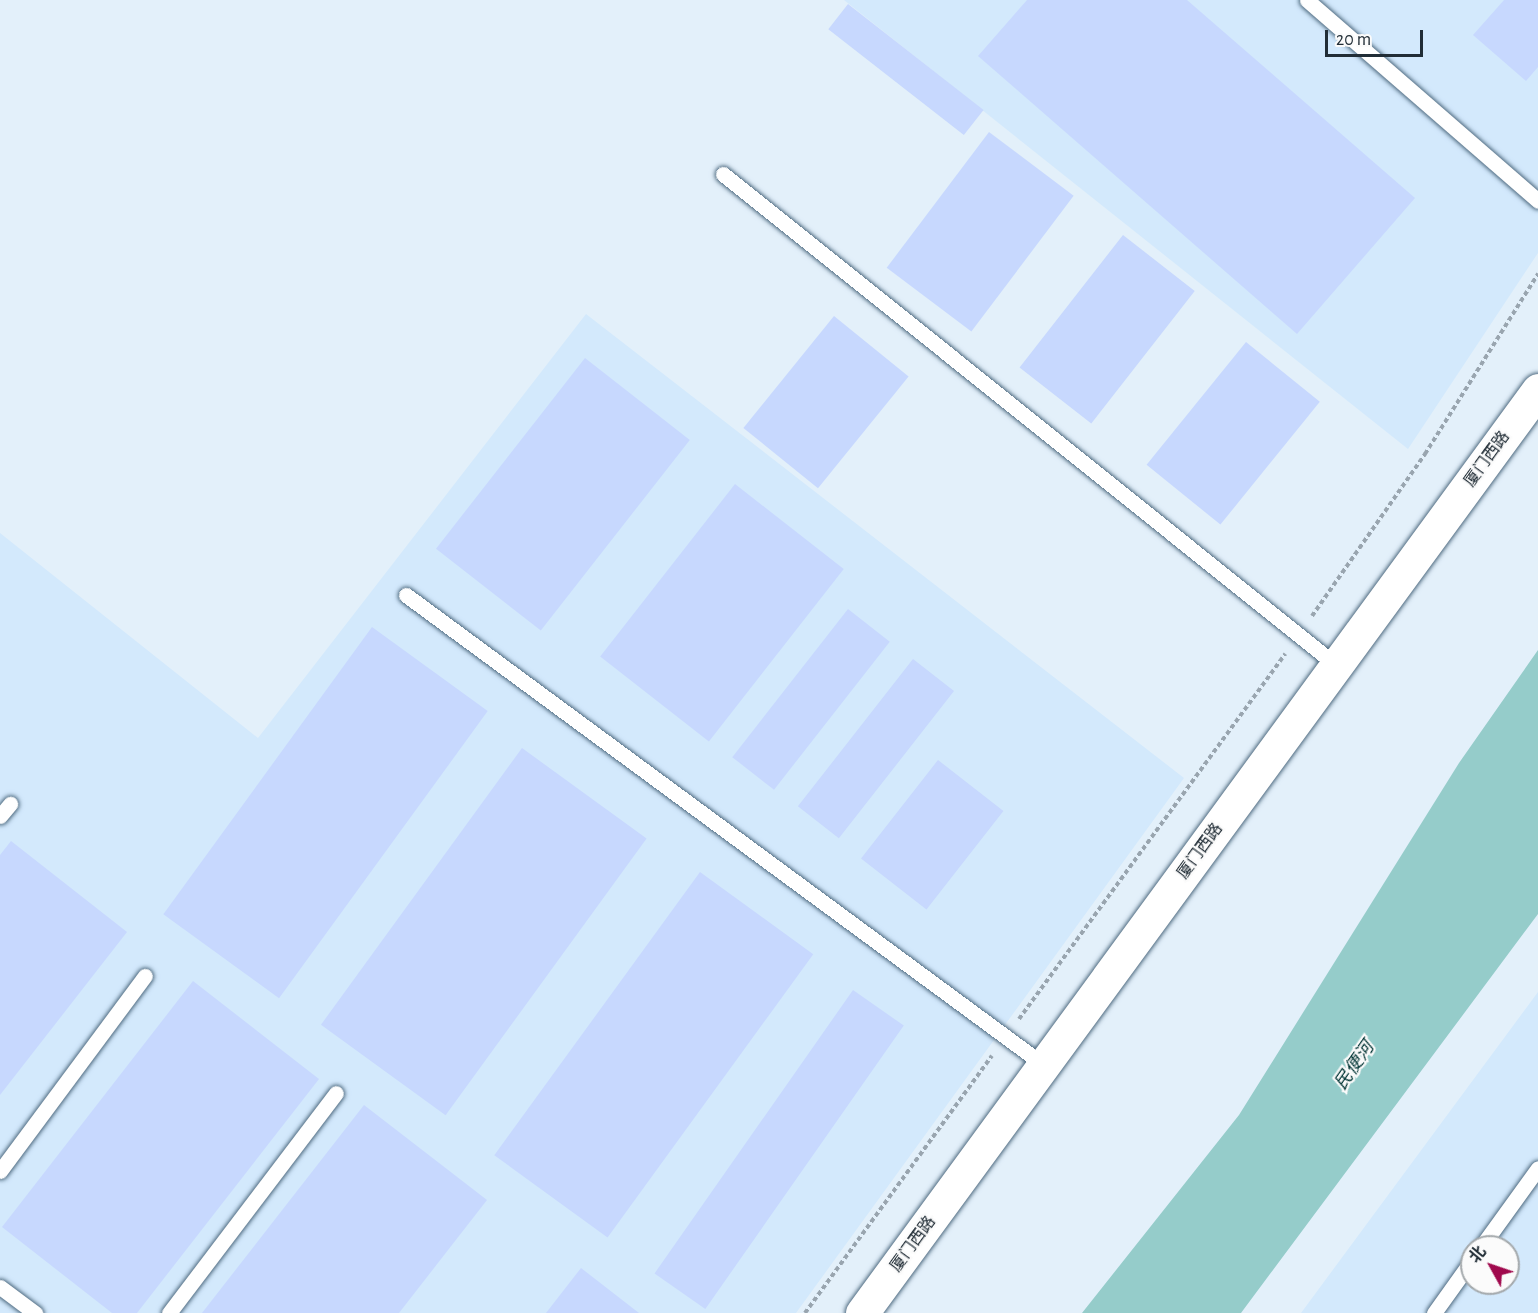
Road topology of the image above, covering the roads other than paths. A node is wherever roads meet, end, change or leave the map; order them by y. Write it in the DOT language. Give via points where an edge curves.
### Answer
graph roads {
  1 [pos="1307,0"];
  2 [pos="723,174"];
  3 [pos="1538,201"];
  4 [pos="1538,390"];
  5 [pos="406,596"];
  6 [pos="1336,665"];
  7 [pos="10,804"];
  8 [pos="0,816"];
  9 [pos="145,976"];
  10 [pos="1044,1065"];
  11 [pos="336,1093"];
  12 [pos="1538,1168"];
  13 [pos="0,1171"];
  14 [pos="1490,1235"];
  15 [pos="1460,1277"];
  16 [pos="0,1287"];
  17 [pos="35,1313"];
  18 [pos="170,1313"];
  19 [pos="862,1313"];
  20 [pos="1434,1313"];
  1 -- 3 [label="lane"];
  2 -- 6 [label="lane"];
  4 -- 6 [label="street, 厦门西路"];
  5 -- 10 [label="lane"];
  6 -- 10 [label="street, 厦门西路"];
  7 -- 8 [label="lane"];
  9 -- 13 [label="lane"];
  10 -- 19 [label="street, 厦门西路"];
  11 -- 18 [label="lane"];
  12 -- 14 [label="lane"];
  15 -- 20 [label="lane"];
  16 -- 17 [label="lane"];
}
